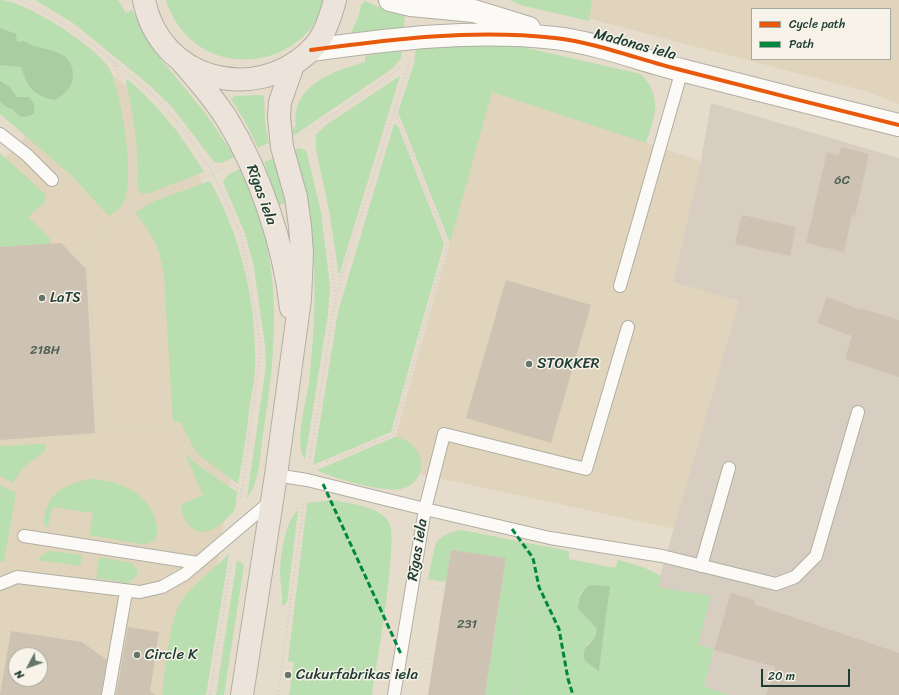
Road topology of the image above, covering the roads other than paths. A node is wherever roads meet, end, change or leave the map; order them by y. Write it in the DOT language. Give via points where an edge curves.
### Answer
graph roads {
  1 [pos="144,0"];
  2 [pos="335,0"];
  3 [pos="390,0"];
  4 [pos="556,38"];
  5 [pos="311,50"];
  6 [pos="182,62"];
  7 [pos="293,65"];
  8 [pos="682,70"];
  9 [pos="899,124"];
  10 [pos="0,134"];
  11 [pos="52,180"];
  12 [pos="620,286"];
  13 [pos="628,327"];
  14 [pos="293,347"];
  15 [pos="858,412"];
  16 [pos="729,468"];
  17 [pos="276,475"];
  18 [pos="272,500"];
  19 [pos="425,509"];
  20 [pos="24,536"];
  21 [pos="198,563"];
  22 [pos="701,566"];
  23 [pos="0,584"];
  24 [pos="126,592"];
  25 [pos="108,695"];
  26 [pos="242,695"];
  27 [pos="394,695"];
  1 -- 6 [label="highway" via="154,30 167,48"];
  2 -- 5 [label="highway" via="329,23"];
  3 -- 4 [label="street, Madonas iela" via="411,5 474,11"];
  4 -- 5 [label="street, Madonas iela" via="499,34 409,37"];
  4 -- 8 [label="street, Madonas iela"];
  5 -- 7 [label="highway"];
  6 -- 7 [label="highway" via="203,73 241,80 272,75"];
  6 -- 14 [label="highway, Rīgas iela" via="226,118 259,183 287,281"];
  7 -- 14 [label="highway, Rīgas iela" via="280,102 278,117 282,147 296,197 302,253 300,299"];
  8 -- 9 [label="street, Madonas iela"];
  8 -- 12 [label="lane"];
  10 -- 11 [label="lane" via="27,155"];
  13 -- 19 [label="lane" via="586,470 444,434"];
  14 -- 17 [label="highway, Rīgas iela"];
  15 -- 22 [label="lane" via="816,556 795,577 776,584"];
  16 -- 22 [label="lane"];
  17 -- 18 [label="highway, Rīgas iela"];
  17 -- 19 [label="lane, Rīgas iela" via="307,480"];
  18 -- 21 [label="lane"];
  18 -- 26 [label="highway, Rīgas iela"];
  19 -- 22 [label="lane" via="540,535 662,556"];
  19 -- 27 [label="lane, Rīgas iela"];
  20 -- 21 [label="lane"];
  21 -- 24 [label="lane" via="162,587"];
  23 -- 24 [label="lane" via="17,577"];
  24 -- 25 [label="lane"];
}
